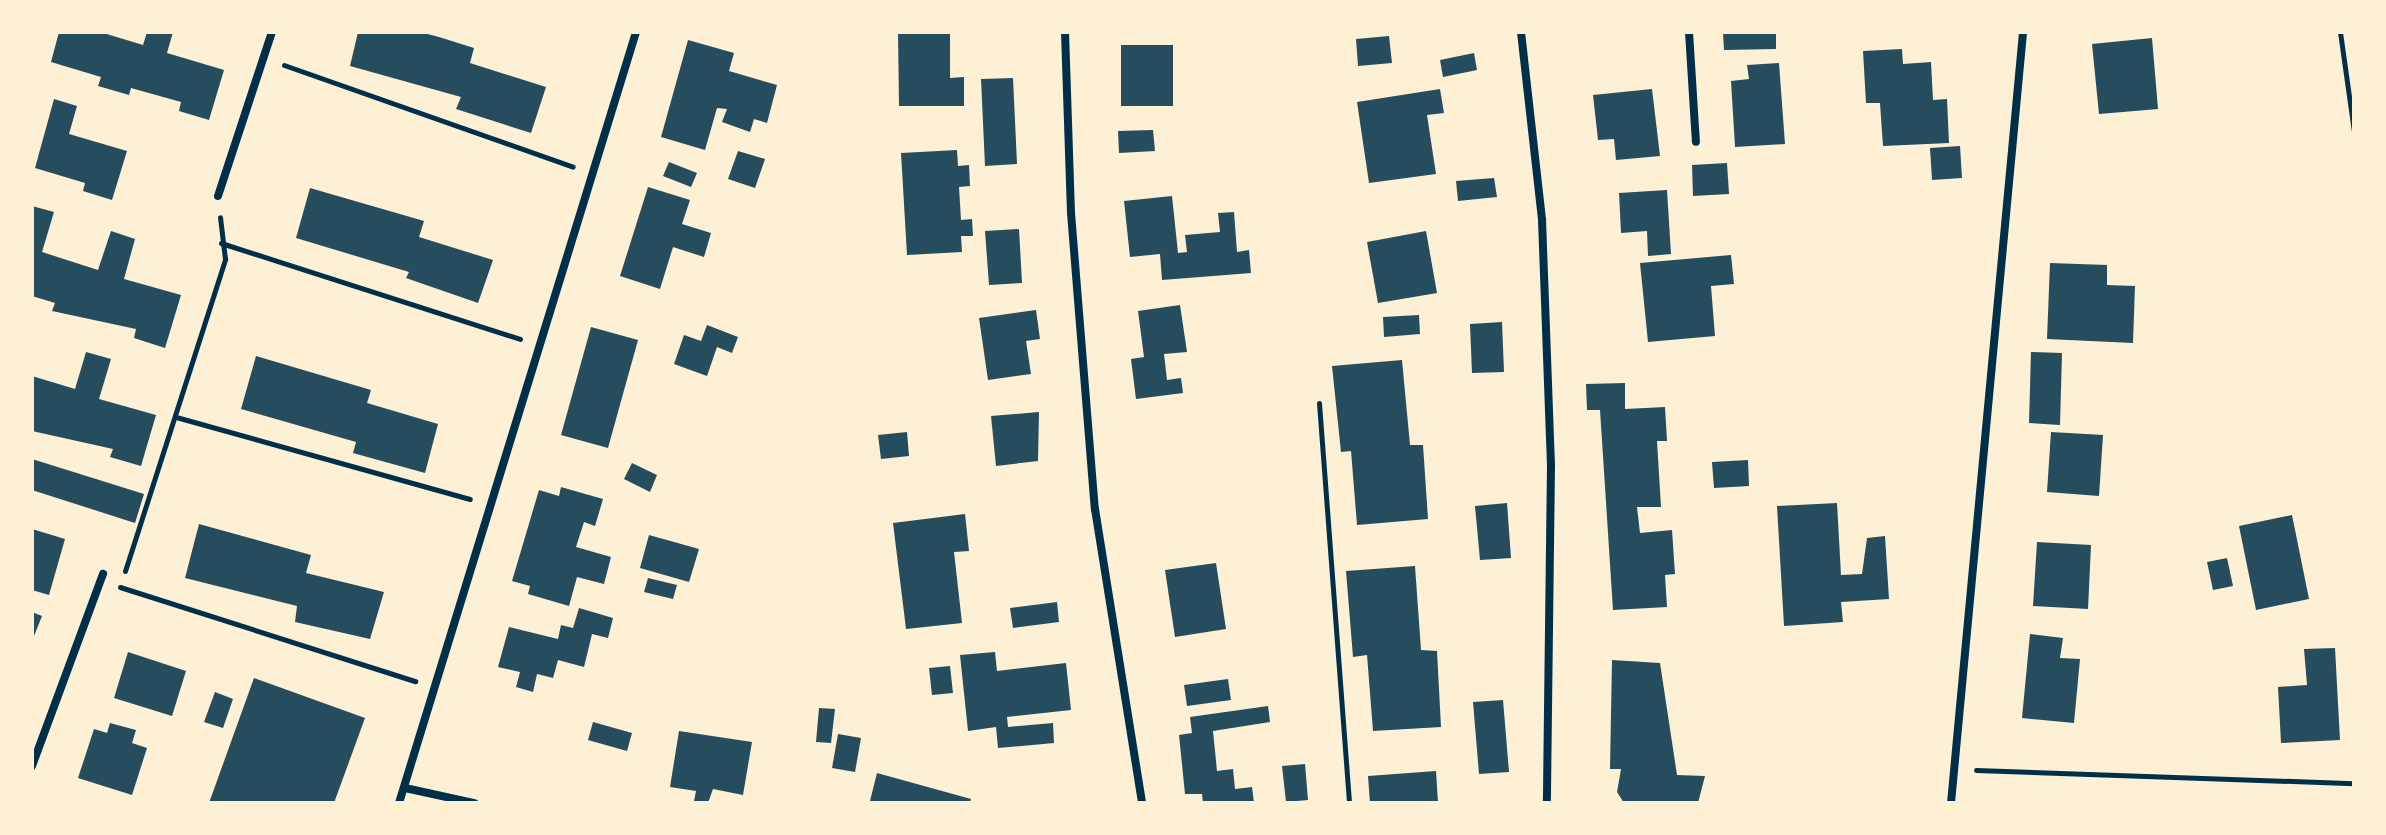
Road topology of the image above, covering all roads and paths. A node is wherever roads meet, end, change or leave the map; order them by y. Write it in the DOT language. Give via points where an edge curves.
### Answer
graph roads {
  1 [pos="272,32"];
  2 [pos="636,32"];
  3 [pos="1065,32"];
  4 [pos="1521,32"];
  5 [pos="1689,32"];
  6 [pos="2023,32"];
  7 [pos="2340,32"];
  8 [pos="263,58"];
  9 [pos="2354,132"];
  10 [pos="1696,142"];
  11 [pos="593,174"];
  12 [pos="218,196"];
  13 [pos="221,243"];
  14 [pos="540,345"];
  15 [pos="1319,403"];
  16 [pos="176,417"];
  17 [pos="490,504"];
  18 [pos="103,574"];
  19 [pos="120,587"];
  20 [pos="431,686"];
  21 [pos="32,766"];
  22 [pos="1955,769"];
  23 [pos="2354,783"];
  24 [pos="405,788"];
  25 [pos="399,803"];
  26 [pos="474,803"];
  27 [pos="1142,803"];
  28 [pos="1349,803"];
  29 [pos="1547,803"];
  30 [pos="1951,803"];
  1 -- 8 [label="street"];
  2 -- 11 [label="street"];
  3 -- 27 [label="street" via="1071,213 1095,509"];
  4 -- 29 [label="street" via="1542,220 1551,465"];
  5 -- 10 [label="street"];
  6 -- 22 [label="street"];
  7 -- 9 [label="path"];
  8 -- 11 [label="path"];
  8 -- 12 [label="street"];
  11 -- 14 [label="street"];
  12 -- 13 [label="path"];
  13 -- 14 [label="path"];
  13 -- 16 [label="path" via="225,259"];
  14 -- 17 [label="street"];
  15 -- 28 [label="path"];
  16 -- 17 [label="path"];
  16 -- 19 [label="path"];
  17 -- 20 [label="street"];
  18 -- 19 [label="path"];
  18 -- 21 [label="street"];
  19 -- 20 [label="path"];
  20 -- 24 [label="street"];
  22 -- 23 [label="path"];
  22 -- 30 [label="street"];
  24 -- 25 [label="street"];
  24 -- 26 [label="street"];
}
